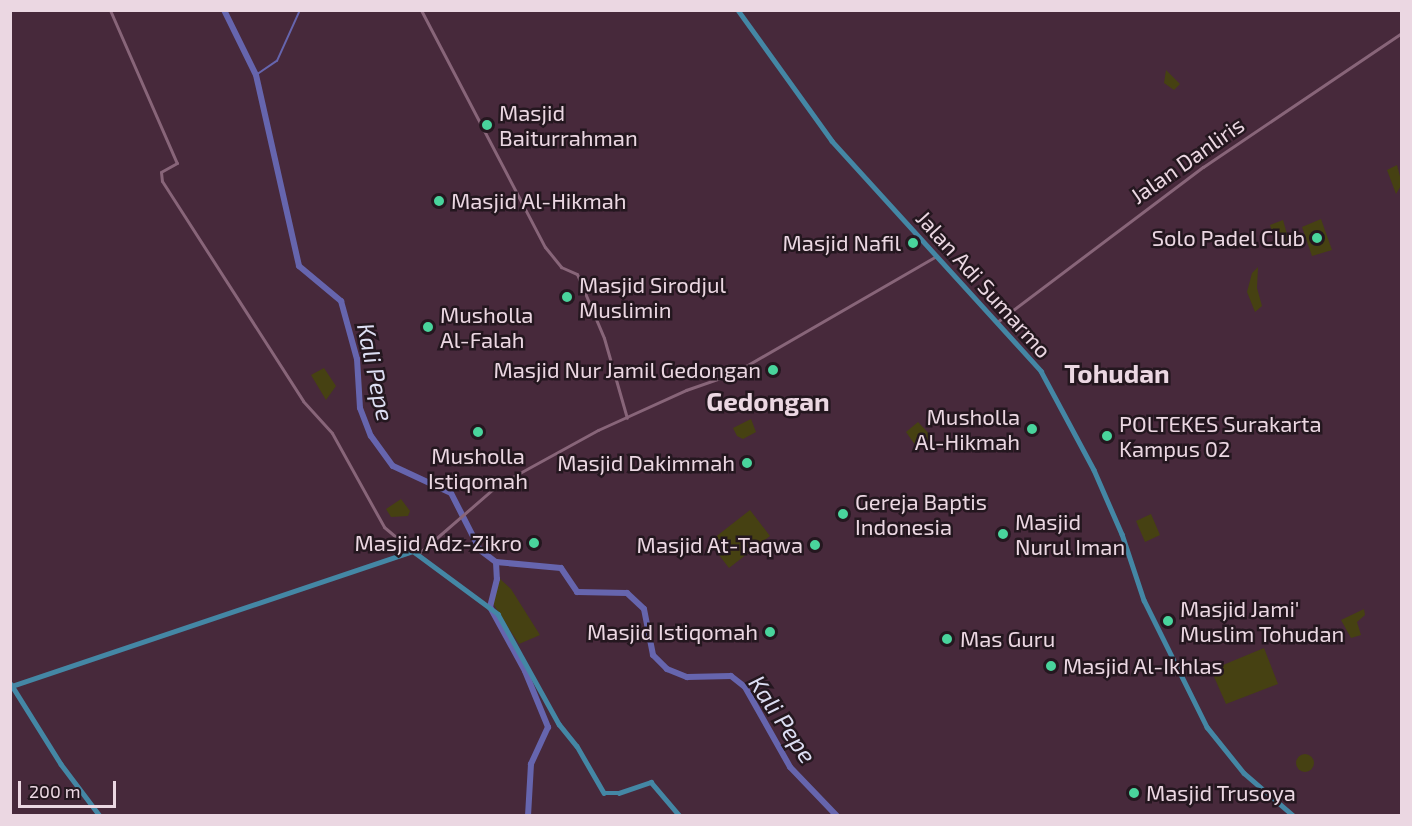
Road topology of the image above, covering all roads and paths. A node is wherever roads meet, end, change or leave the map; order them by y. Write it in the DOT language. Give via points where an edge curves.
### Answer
graph roads {
  1 [pos="110,10"];
  2 [pos="421,10"];
  3 [pos="738,10"];
  4 [pos="1401,33"];
  5 [pos="936,256"];
  6 [pos="997,322"];
  7 [pos="627,417"];
  8 [pos="416,553"];
  9 [pos="11,684"];
  10 [pos="100,816"];
  11 [pos="680,816"];
  12 [pos="1294,816"];
  1 -- 8 [label="street" via="177,163 161,172 162,181 303,401 332,433 384,527"];
  2 -- 7 [label="street" via="545,247 561,267 577,274 604,338"];
  3 -- 5 [label="main road, Jalan Adi Sumarmo" via="818,124"];
  4 -- 6 [label="street, Jalan Danliris" via="1203,167"];
  5 -- 6 [label="main road, Jalan Adi Sumarmo"];
  5 -- 7 [label="street" via="732,374"];
  6 -- 12 [label="main road, Jalan Adi Sumarmo" via="1041,371 1083,449 1119,527 1144,600 1213,737 1244,773"];
  7 -- 8 [label="street" via="516,475"];
  8 -- 9 [label="main road"];
  8 -- 11 [label="main road" via="491,606 604,793 619,793 651,782"];
  9 -- 10 [label="main road" via="61,764"];
}
